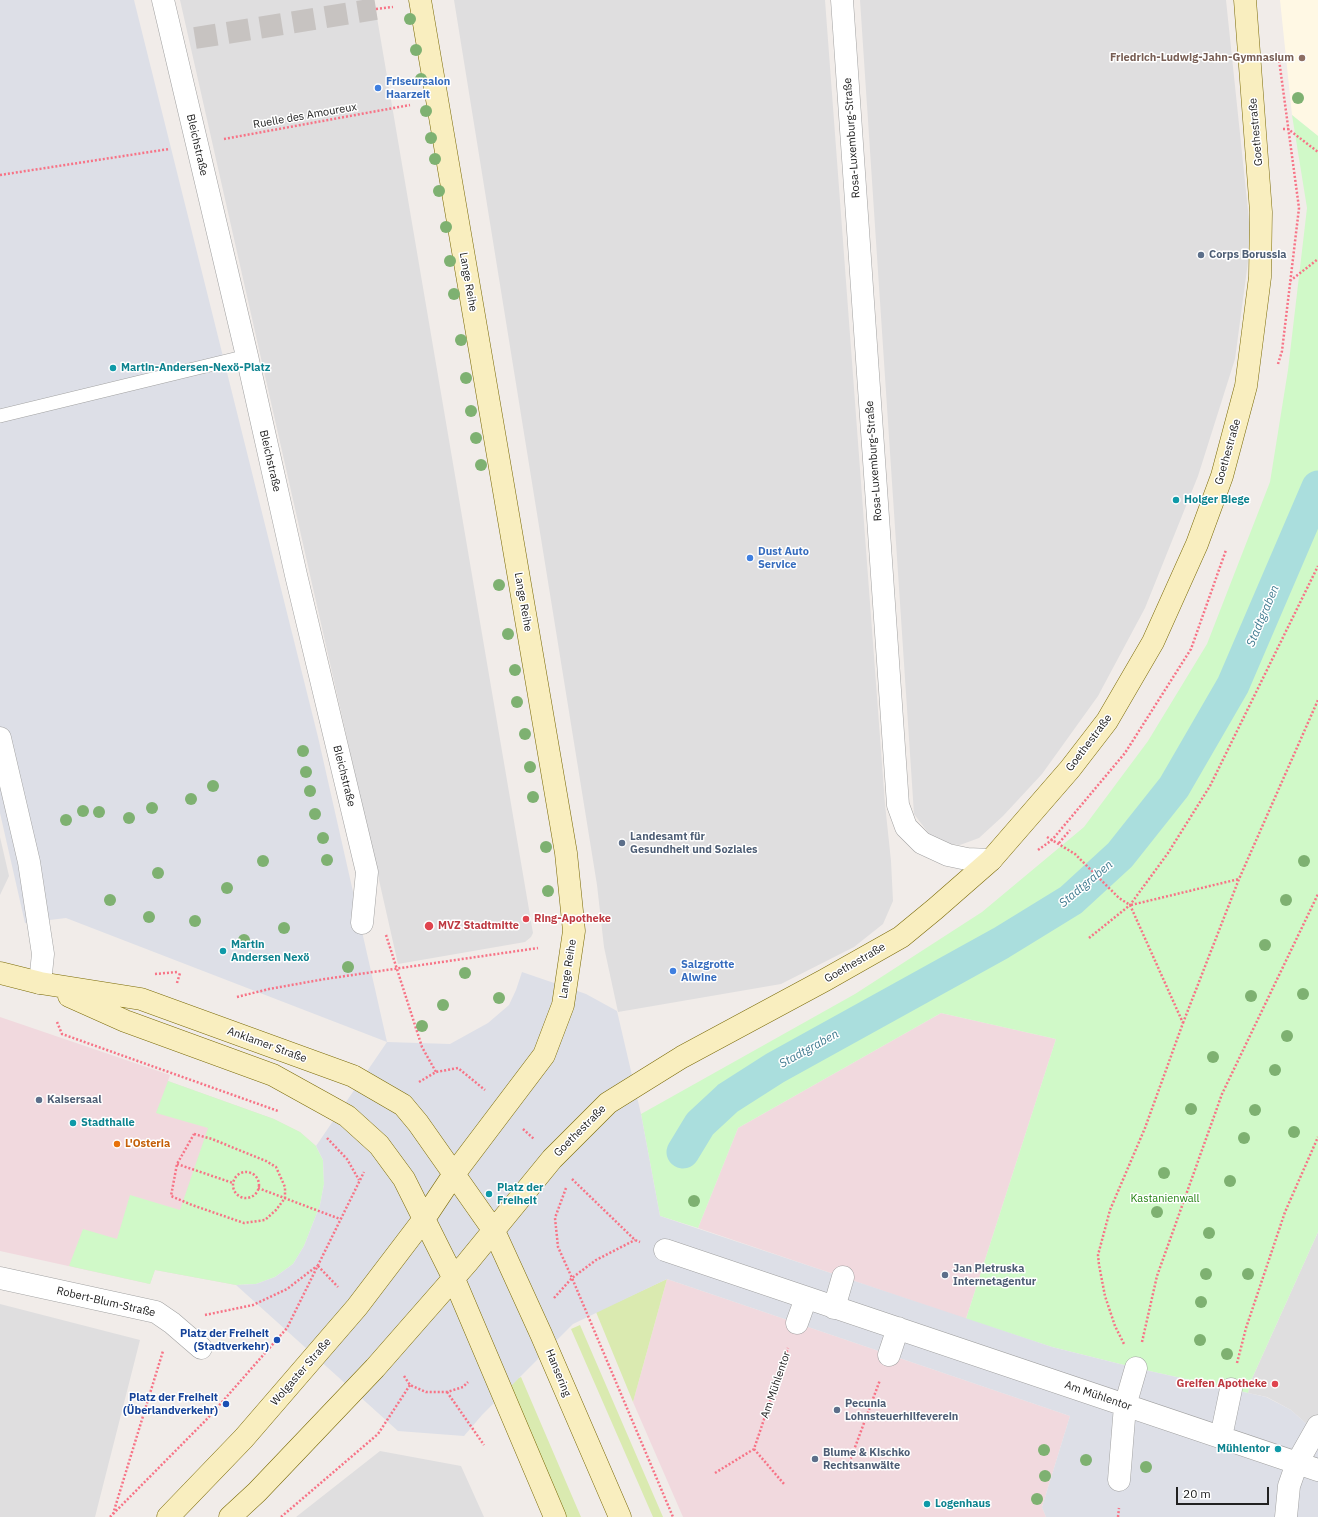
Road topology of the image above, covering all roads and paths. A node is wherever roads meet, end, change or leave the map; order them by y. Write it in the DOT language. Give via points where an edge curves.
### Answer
graph roads {
  1 [pos="163,0"];
  2 [pos="842,0"];
  3 [pos="1245,0"];
  4 [pos="410,3"];
  5 [pos="376,9"];
  6 [pos="416,104"];
  7 [pos="1256,132"];
  8 [pos="197,144"];
  9 [pos="1318,152"];
  10 [pos="0,175"];
  11 [pos="1318,259"];
  12 [pos="1260,277"];
  13 [pos="247,356"];
  14 [pos="0,416"];
  15 [pos="1318,566"];
  16 [pos="1318,700"];
  17 [pos="0,738"];
  18 [pos="1070,830"];
  19 [pos="1058,843"];
  20 [pos="1075,854"];
  21 [pos="991,860"];
  22 [pos="1239,879"];
  23 [pos="1318,894"];
  24 [pos="1130,905"];
  25 [pos="362,923"];
  26 [pos="385,932"];
  27 [pos="1089,938"];
  28 [pos="538,948"];
  29 [pos="396,969"];
  30 [pos="0,973"];
  31 [pos="180,973"];
  32 [pos="40,984"];
  33 [pos="175,987"];
  34 [pos="237,997"];
  35 [pos="1183,1023"];
  36 [pos="62,1034"];
  37 [pos="436,1072"];
  38 [pos="283,1113"];
  39 [pos="322,1134"];
  40 [pos="1318,1137"];
  41 [pos="177,1164"];
  42 [pos="454,1174"];
  43 [pos="567,1174"];
  44 [pos="571,1178"];
  45 [pos="359,1180"];
  46 [pos="233,1183"];
  47 [pos="258,1188"];
  48 [pos="285,1198"];
  49 [pos="340,1219"];
  50 [pos="424,1219"];
  51 [pos="494,1231"];
  52 [pos="664,1250"];
  53 [pos="843,1277"];
  54 [pos="0,1278"];
  55 [pos="572,1278"];
  56 [pos="454,1279"];
  57 [pos="559,1293"];
  58 [pos="806,1298"];
  59 [pos="834,1308"];
  60 [pos="172,1323"];
  61 [pos="797,1323"];
  62 [pos="898,1328"];
  63 [pos="201,1348"];
  64 [pos="889,1355"];
  65 [pos="1136,1368"];
  66 [pos="410,1385"];
  67 [pos="1231,1389"];
  68 [pos="447,1392"];
  69 [pos="1125,1406"];
  70 [pos="1316,1429"];
  71 [pos="1221,1437"];
  72 [pos="484,1445"];
  73 [pos="754,1449"];
  74 [pos="1297,1463"];
  75 [pos="848,1466"];
  76 [pos="1318,1470"];
  77 [pos="715,1473"];
  78 [pos="1120,1480"];
  79 [pos="784,1484"];
  80 [pos="113,1514"];
  81 [pos="110,1517"];
  82 [pos="168,1517"];
  83 [pos="230,1517"];
  84 [pos="281,1517"];
  85 [pos="554,1517"];
  86 [pos="620,1517"];
  87 [pos="673,1517"];
  88 [pos="1286,1517"];
  1 -- 8 [label="street, Bleichstraße"];
  2 -- 21 [label="street, Rosa-Luxemburg-Straße" via="898,805 906,827 922,843 948,855"];
  3 -- 7 [label="main road, Goethestraße"];
  4 -- 5 [label="path"];
  4 -- 42 [label="main road, Lange Reihe" via="566,853 574,932 563,1005 544,1055"];
  6 -- 8 [label="path, Ruelle des Amoureux"];
  7 -- 9 [label="path" via="1288,129"];
  7 -- 12 [label="main road, Goethestraße" via="1262,212"];
  8 -- 10 [label="path, Ruelle des Amoureux"];
  8 -- 13 [label="street, Bleichstraße"];
  11 -- 12 [label="path" via="1290,281"];
  12 -- 21 [label="main road, Goethestraße" via="1246,386 1222,476 1196,544 1153,642 1107,721 1070,769"];
  13 -- 14 [label="lane"];
  13 -- 25 [label="street, Bleichstraße" via="367,872"];
  15 -- 24 [label="path" via="1210,786"];
  16 -- 22 [label="path"];
  17 -- 32 [label="street" via="29,862 43,954"];
  18 -- 19 [label="path"];
  20 -- 24 [label="path" via="1119,898"];
  21 -- 51 [label="main road, Goethestraße" via="901,937 682,1057 608,1103 552,1159"];
  22 -- 24 [label="path"];
  22 -- 35 [label="path"];
  23 -- 65 [label="path" via="1222,1094 1157,1276"];
  24 -- 27 [label="path"];
  24 -- 35 [label="path"];
  26 -- 29 [label="path"];
  28 -- 29 [label="path"];
  29 -- 34 [label="path" via="325,979"];
  29 -- 37 [label="path" via="422,1047"];
  30 -- 32 [label="main road, Anklamer Straße"];
  31 -- 33 [label="path"];
  32 -- 42 [label="main road, Anklamer Straße" via="141,1000 353,1076 403,1105"];
  32 -- 50 [label="main road, Anklamer Straße" via="125,1021 273,1075 346,1116 379,1145 404,1179"];
  35 -- 65 [label="path" via="1146,1128 1110,1210 1098,1255 1105,1296 1115,1326"];
  36 -- 38 [label="path"];
  39 -- 45 [label="path" via="347,1159"];
  40 -- 67 [label="path" via="1285,1212 1246,1328"];
  41 -- 46 [label="path"];
  41 -- 48 [label="path" via="194,1134 212,1139 276,1167 285,1187"];
  41 -- 48 [label="path" via="171,1196 192,1206 244,1223 265,1220"];
  42 -- 50 [label="main road, Lange Reihe"];
  42 -- 51 [label="main road, Anklamer Straße"];
  43 -- 44 [label="path"];
  44 -- 55 [label="path" via="555,1218 558,1247"];
  44 -- 55 [label="path" via="634,1240 596,1260"];
  46 -- 47 [label="path" via="234,1191 244,1198 255,1195"];
  46 -- 47 [label="path" via="241,1174 249,1173 258,1180"];
  47 -- 48 [label="path"];
  48 -- 49 [label="path"];
  50 -- 56 [label="main road, Anklamer Straße"];
  50 -- 82 [label="main road, Wolgaster Straße" via="357,1307 257,1424"];
  51 -- 56 [label="main road, Goethestraße"];
  51 -- 86 [label="main road, Hansering" via="537,1323"];
  52 -- 58 [label="street, Am Mühlentor"];
  53 -- 59 [label="street"];
  54 -- 60 [label="street, Robert-Blum-Straße" via="156,1312"];
  55 -- 57 [label="path"];
  55 -- 87 [label="path"];
  56 -- 83 [label="main road" via="375,1368"];
  56 -- 85 [label="main road"];
  58 -- 59 [label="street, Am Mühlentor"];
  58 -- 61 [label="street"];
  59 -- 62 [label="street, Am Mühlentor"];
  60 -- 63 [label="street, Robert-Blum-Straße"];
  60 -- 80 [label="path"];
  60 -- 80 [label="path" via="253,1305 287,1289 318,1266 287,1328 208,1418"];
  61 -- 73 [label="path, Am Mühlentor"];
  62 -- 64 [label="street"];
  62 -- 69 [label="street, Am Mühlentor"];
  64 -- 75 [label="path"];
  65 -- 69 [label="street"];
  66 -- 84 [label="path" via="378,1434"];
  67 -- 71 [label="street"];
  68 -- 72 [label="path"];
  69 -- 71 [label="street, Am Mühlentor"];
  69 -- 78 [label="street"];
  70 -- 74 [label="street"];
  71 -- 74 [label="street, Am Mühlentor"];
  73 -- 77 [label="path"];
  73 -- 79 [label="path"];
  74 -- 76 [label="street, Am Mühlentor"];
  74 -- 88 [label="street" via="1289,1486"];
  80 -- 81 [label="path"];
}
